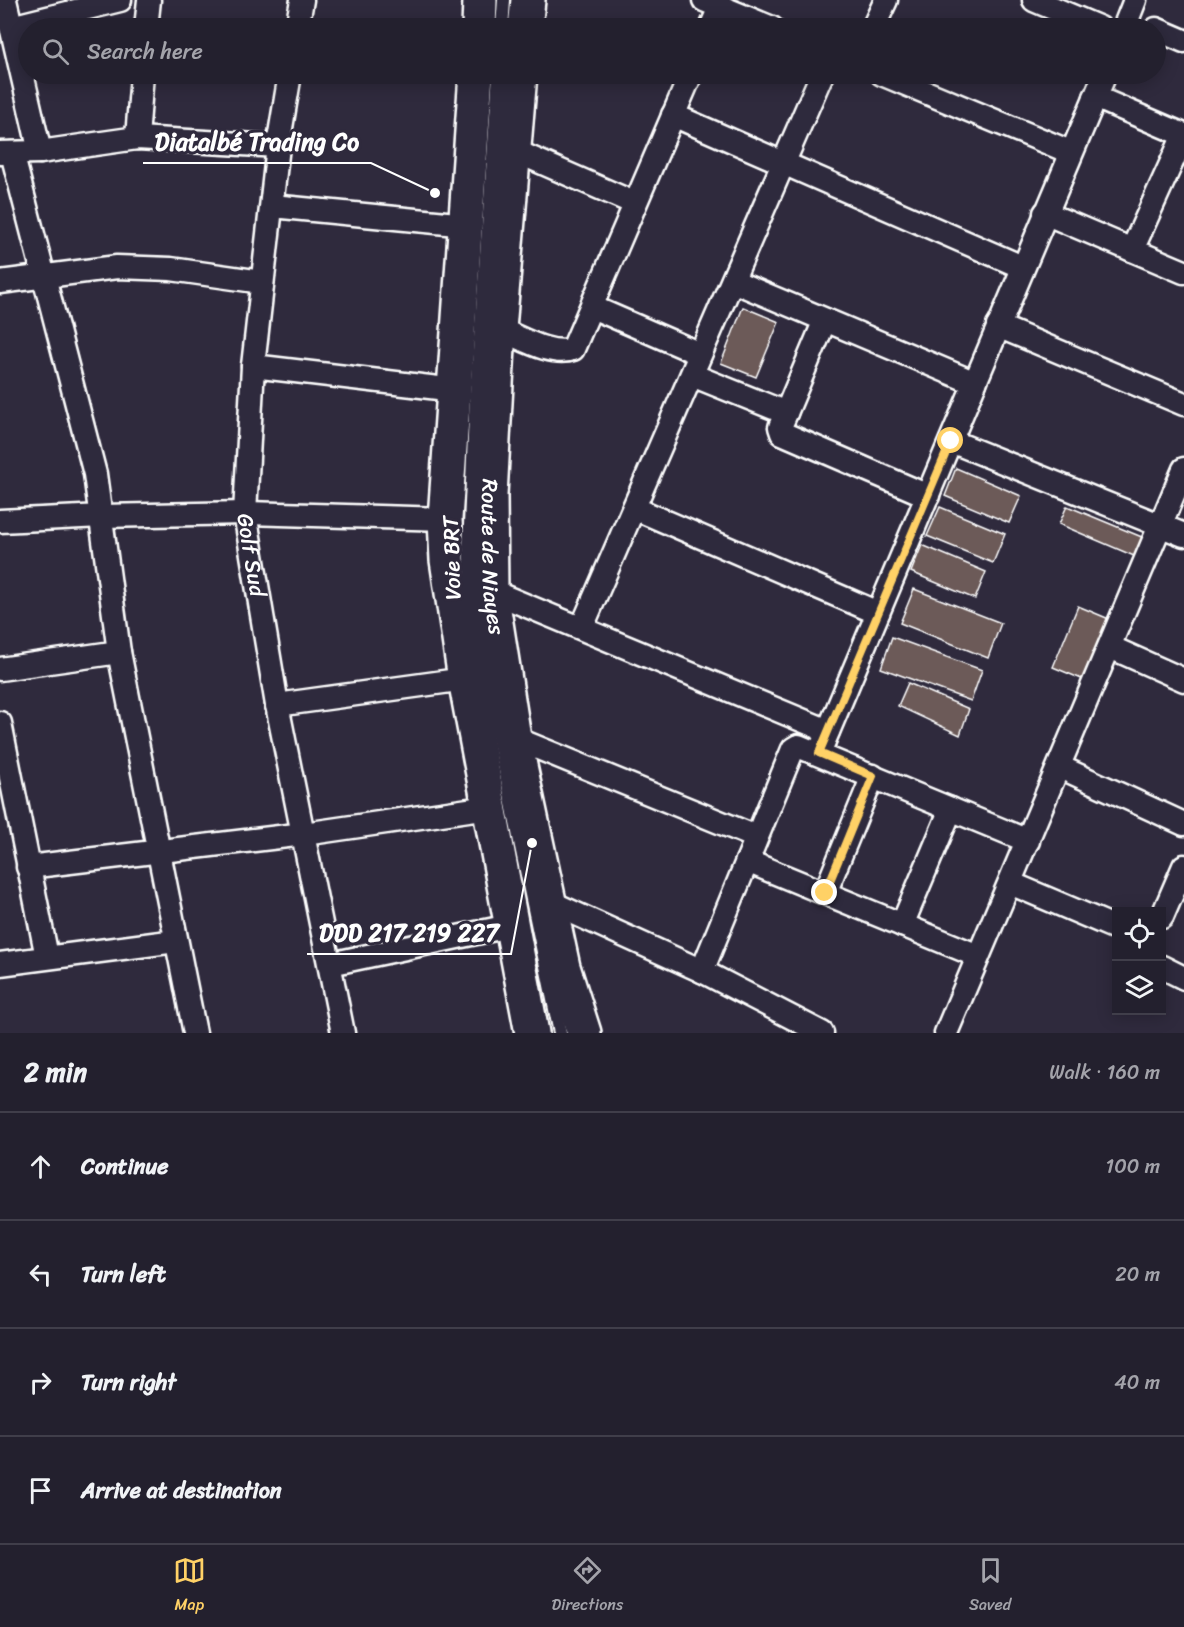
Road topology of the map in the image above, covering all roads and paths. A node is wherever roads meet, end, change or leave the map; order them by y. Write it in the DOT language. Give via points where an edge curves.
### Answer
graph roads {
  1 [pos="5,0"];
  2 [pos="120,0"];
  3 [pos="149,0"];
  4 [pos="302,0"];
  5 [pos="480,0"];
  6 [pos="504,0"];
  7 [pos="528,0"];
  8 [pos="886,0"];
  9 [pos="1034,0"];
  10 [pos="712,3"];
  11 [pos="47,18"];
  12 [pos="147,18"];
  13 [pos="299,18"];
  14 [pos="479,18"];
  15 [pos="503,18"];
  16 [pos="526,18"];
  17 [pos="711,18"];
  18 [pos="748,18"];
  19 [pos="878,18"];
  20 [pos="1076,18"];
  21 [pos="18,25"];
  22 [pos="11,27"];
  23 [pos="1166,34"];
  24 [pos="1184,41"];
  25 [pos="18,57"];
  26 [pos="24,84"];
  27 [pos="141,84"];
  28 [pos="288,84"];
  29 [pos="475,84"];
  30 [pos="498,84"];
  31 [pos="519,84"];
  32 [pos="687,84"];
  33 [pos="818,84"];
  34 [pos="906,84"];
  35 [pos="1101,84"];
  36 [pos="1095,97"];
  37 [pos="673,115"];
  38 [pos="1184,135"];
  39 [pos="137,138"];
  40 [pos="278,146"];
  41 [pos="513,150"];
  42 [pos="40,152"];
  43 [pos="1070,152"];
  44 [pos="6,153"];
  45 [pos="783,164"];
  46 [pos="634,203"];
  47 [pos="272,206"];
  48 [pos="1045,213"];
  49 [pos="467,225"];
  50 [pos="1132,250"];
  51 [pos="1022,267"];
  52 [pos="1184,272"];
  53 [pos="44,278"];
  54 [pos="733,281"];
  55 [pos="0,282"];
  56 [pos="262,282"];
  57 [pos="592,307"];
  58 [pos="825,320"];
  59 [pos="999,326"];
  60 [pos="498,329"];
  61 [pos="700,354"];
  62 [pos="253,366"];
  63 [pos="692,375"];
  64 [pos="975,383"];
  65 [pos="455,390"];
  66 [pos="1184,404"];
  67 [pos="786,413"];
  68 [pos="951,441"];
  69 [pos="1184,469"];
  70 [pos="928,496"];
  71 [pos="634,508"];
  72 [pos="245,513"];
  73 [pos="102,516"];
  74 [pos="445,519"];
  75 [pos="0,521"];
  76 [pos="1161,525"];
  77 [pos="1184,535"];
  78 [pos="491,591"];
  79 [pos="878,614"];
  80 [pos="582,627"];
  81 [pos="1110,647"];
  82 [pos="119,652"];
  83 [pos="0,669"];
  84 [pos="465,679"];
  85 [pos="1184,680"];
  86 [pos="277,705"];
  87 [pos="0,723"];
  88 [pos="828,730"];
  89 [pos="514,738"];
  90 [pos="819,753"];
  91 [pos="1060,767"];
  92 [pos="873,776"];
  93 [pos="6,788"];
  94 [pos="489,807"];
  95 [pos="951,809"];
  96 [pos="1184,824"];
  97 [pos="304,834"];
  98 [pos="756,837"];
  99 [pos="1028,841"];
  100 [pos="160,851"];
  101 [pos="747,861"];
  102 [pos="1184,866"];
  103 [pos="28,867"];
  104 [pos="1010,883"];
  105 [pos="825,893"];
  106 [pos="550,903"];
  107 [pos="1166,907"];
  108 [pos="902,925"];
  109 [pos="514,926"];
  110 [pos="1112,926"];
  111 [pos="176,941"];
  112 [pos="978,956"];
  113 [pos="47,957"];
  114 [pos="0,964"];
  115 [pos="330,964"];
  116 [pos="1166,969"];
  117 [pos="702,971"];
  118 [pos="1184,978"];
  119 [pos="195,1033"];
  120 [pos="344,1033"];
  121 [pos="532,1033"];
  122 [pos="560,1033"];
  123 [pos="584,1033"];
  124 [pos="822,1033"];
  125 [pos="946,1033"];
  1 -- 22 [label="street"];
  2 -- 11 [label="street"];
  3 -- 12 [label="street"];
  4 -- 13 [label="street"];
  5 -- 14 [label="main road"];
  6 -- 15 [label="lane"];
  7 -- 16 [label="main road"];
  8 -- 19 [label="street"];
  9 -- 20 [label="street"];
  10 -- 17 [label="street"];
  10 -- 18 [label="street"];
  21 -- 22 [label="street"];
  22 -- 25 [label="street"];
  23 -- 24 [label="street"];
  26 -- 42 [label="street"];
  27 -- 39 [label="street"];
  28 -- 40 [label="street, Golf Sud"];
  29 -- 49 [label="main road, Route de Niayes"];
  30 -- 122 [label="lane, Voie BRT" via="469,547 477,636"];
  31 -- 41 [label="main road, Route de Niayes"];
  32 -- 37 [label="street"];
  33 -- 45 [label="street"];
  34 -- 43 [label="street"];
  35 -- 36 [label="street"];
  36 -- 38 [label="street"];
  36 -- 43 [label="street"];
  37 -- 45 [label="street"];
  37 -- 46 [label="street"];
  38 -- 50 [label="street"];
  39 -- 40 [label="street"];
  39 -- 42 [label="street"];
  40 -- 47 [label="street, Golf Sud"];
  41 -- 46 [label="street"];
  41 -- 60 [label="main road, Route de Niayes"];
  42 -- 44 [label="street"];
  43 -- 48 [label="street"];
  44 -- 53 [label="street"];
  45 -- 51 [label="street"];
  45 -- 54 [label="street"];
  46 -- 57 [label="street"];
  47 -- 49 [label="street"];
  47 -- 56 [label="street, Golf Sud"];
  48 -- 50 [label="street"];
  48 -- 51 [label="street"];
  49 -- 65 [label="main road, Route de Niayes"];
  50 -- 52 [label="street"];
  51 -- 59 [label="street"];
  53 -- 55 [label="street"];
  53 -- 56 [label="street" via="117,267 171,269"];
  53 -- 73 [label="street" via="95,474"];
  54 -- 58 [label="street"];
  54 -- 61 [label="street"];
  56 -- 62 [label="street, Golf Sud"];
  57 -- 60 [label="street" via="573,349 564,352"];
  57 -- 61 [label="street"];
  58 -- 64 [label="street"];
  58 -- 67 [label="street"];
  59 -- 64 [label="street"];
  59 -- 66 [label="street"];
  60 -- 78 [label="main road, Route de Niayes" via="490,495"];
  61 -- 63 [label="street"];
  62 -- 65 [label="street"];
  62 -- 72 [label="street, Golf Sud"];
  63 -- 67 [label="street"];
  63 -- 71 [label="street"];
  64 -- 68 [label="street"];
  65 -- 74 [label="main road, Route de Niayes"];
  67 -- 70 [label="street" via="780,427 787,437"];
  68 -- 70 [label="street"];
  68 -- 76 [label="street"];
  69 -- 76 [label="street"];
  70 -- 79 [label="street"];
  71 -- 79 [label="street"];
  71 -- 80 [label="street"];
  72 -- 73 [label="street"];
  72 -- 74 [label="street"];
  72 -- 86 [label="street, Golf Sud"];
  73 -- 75 [label="street"];
  73 -- 82 [label="street"];
  74 -- 84 [label="main road, Route de Niayes" via="447,560"];
  76 -- 77 [label="street"];
  76 -- 81 [label="street"];
  78 -- 80 [label="street"];
  78 -- 89 [label="main road, Route de Niayes"];
  79 -- 88 [label="street"];
  80 -- 88 [label="street"];
  81 -- 85 [label="street"];
  81 -- 91 [label="street"];
  82 -- 83 [label="street"];
  82 -- 100 [label="street"];
  84 -- 86 [label="street"];
  84 -- 94 [label="main road, Route de Niayes"];
  86 -- 97 [label="street, Golf Sud"];
  87 -- 93 [label="street"];
  88 -- 90 [label="street"];
  89 -- 98 [label="street"];
  89 -- 106 [label="main road, Route de Niayes"];
  90 -- 92 [label="street"];
  90 -- 98 [label="street" via="798,746 793,749"];
  91 -- 96 [label="street"];
  91 -- 99 [label="street"];
  92 -- 95 [label="street"];
  92 -- 105 [label="street"];
  93 -- 103 [label="street"];
  94 -- 97 [label="street"];
  94 -- 109 [label="main road, Route de Niayes"];
  95 -- 99 [label="street"];
  95 -- 108 [label="street"];
  97 -- 100 [label="street"];
  97 -- 115 [label="street, Golf Sud"];
  98 -- 101 [label="street"];
  99 -- 104 [label="street"];
  100 -- 103 [label="street"];
  100 -- 111 [label="street"];
  101 -- 105 [label="street"];
  101 -- 117 [label="street"];
  102 -- 107 [label="street"];
  103 -- 113 [label="street"];
  104 -- 110 [label="street"];
  104 -- 112 [label="street"];
  105 -- 108 [label="street"];
  106 -- 117 [label="street"];
  106 -- 123 [label="main road, Route de Niayes" via="563,967"];
  108 -- 112 [label="street"];
  109 -- 115 [label="street"];
  109 -- 121 [label="main road, Route de Niayes"];
  111 -- 113 [label="street"];
  111 -- 119 [label="street"];
  112 -- 125 [label="street"];
  113 -- 114 [label="street"];
  115 -- 120 [label="street, Golf Sud"];
  116 -- 118 [label="street"];
  117 -- 124 [label="street"];
}
